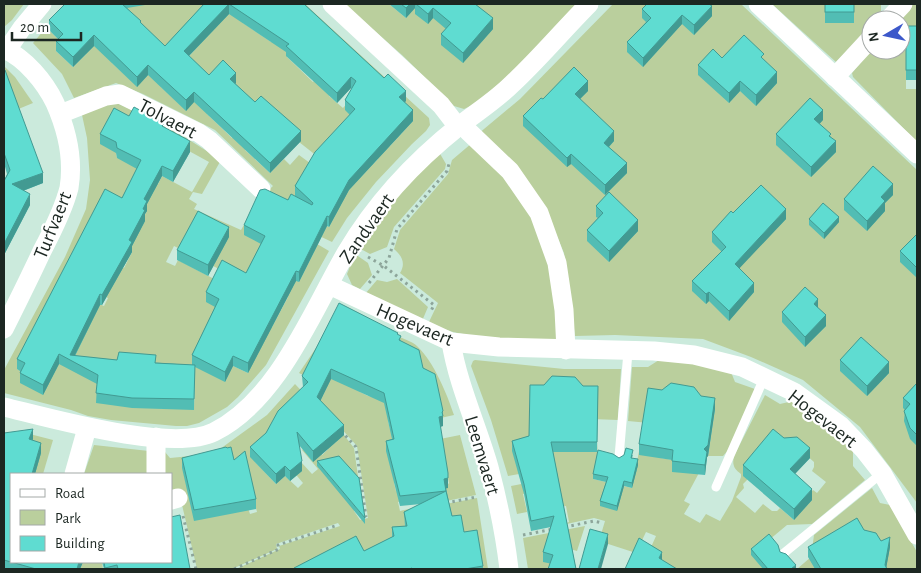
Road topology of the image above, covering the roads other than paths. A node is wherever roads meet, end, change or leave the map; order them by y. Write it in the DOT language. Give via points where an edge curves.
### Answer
graph roads {
  1 [pos="42,4"];
  2 [pos="332,4"];
  3 [pos="589,4"];
  4 [pos="758,4"];
  5 [pos="5,49"];
  6 [pos="861,49"];
  7 [pos="835,77"];
  8 [pos="60,114"];
  9 [pos="463,129"];
  10 [pos="917,154"];
  11 [pos="261,189"];
  12 [pos="329,285"];
  13 [pos="4,329"];
  14 [pos="451,342"];
  15 [pos="566,350"];
  16 [pos="628,352"];
  17 [pos="764,378"];
  18 [pos="4,407"];
  19 [pos="88,428"];
  20 [pos="156,437"];
  21 [pos="619,457"];
  22 [pos="74,473"];
  23 [pos="156,473"];
  24 [pos="882,473"];
  25 [pos="716,487"];
  26 [pos="917,536"];
  27 [pos="784,553"];
  28 [pos="509,569"];
  1 -- 5 [label="street"];
  2 -- 9 [label="street"];
  3 -- 9 [label="street, Zandvaert" via="512,85"];
  4 -- 7 [label="street"];
  5 -- 8 [label="street, Turfvaert" via="21,60 50,92"];
  6 -- 7 [label="street"];
  7 -- 10 [label="street"];
  8 -- 11 [label="street, Tolvaert" via="106,96 120,94 199,133"];
  8 -- 13 [label="street, Turfvaert" via="69,147 68,188 53,229"];
  9 -- 12 [label="street, Zandvaert" via="404,176 367,220"];
  9 -- 15 [label="street" via="510,171 539,213 558,263"];
  12 -- 14 [label="street, Hogevaert"];
  12 -- 20 [label="street, Zandvaert" via="296,346 267,387 240,415 213,433 185,439"];
  14 -- 15 [label="street, Hogevaert"];
  14 -- 28 [label="street, Leemvaert" via="454,365 489,467"];
  15 -- 16 [label="street, Hogevaert"];
  16 -- 17 [label="street, Hogevaert" via="694,355 742,368"];
  16 -- 21 [label="lane"];
  17 -- 24 [label="street, Hogevaert" via="794,392 841,426"];
  17 -- 25 [label="lane"];
  18 -- 19 [label="street, Zandvaert"];
  19 -- 20 [label="street, Zandvaert"];
  19 -- 22 [label="street"];
  20 -- 23 [label="street"];
  24 -- 26 [label="street, Hogevaert"];
  24 -- 27 [label="lane"];
}
